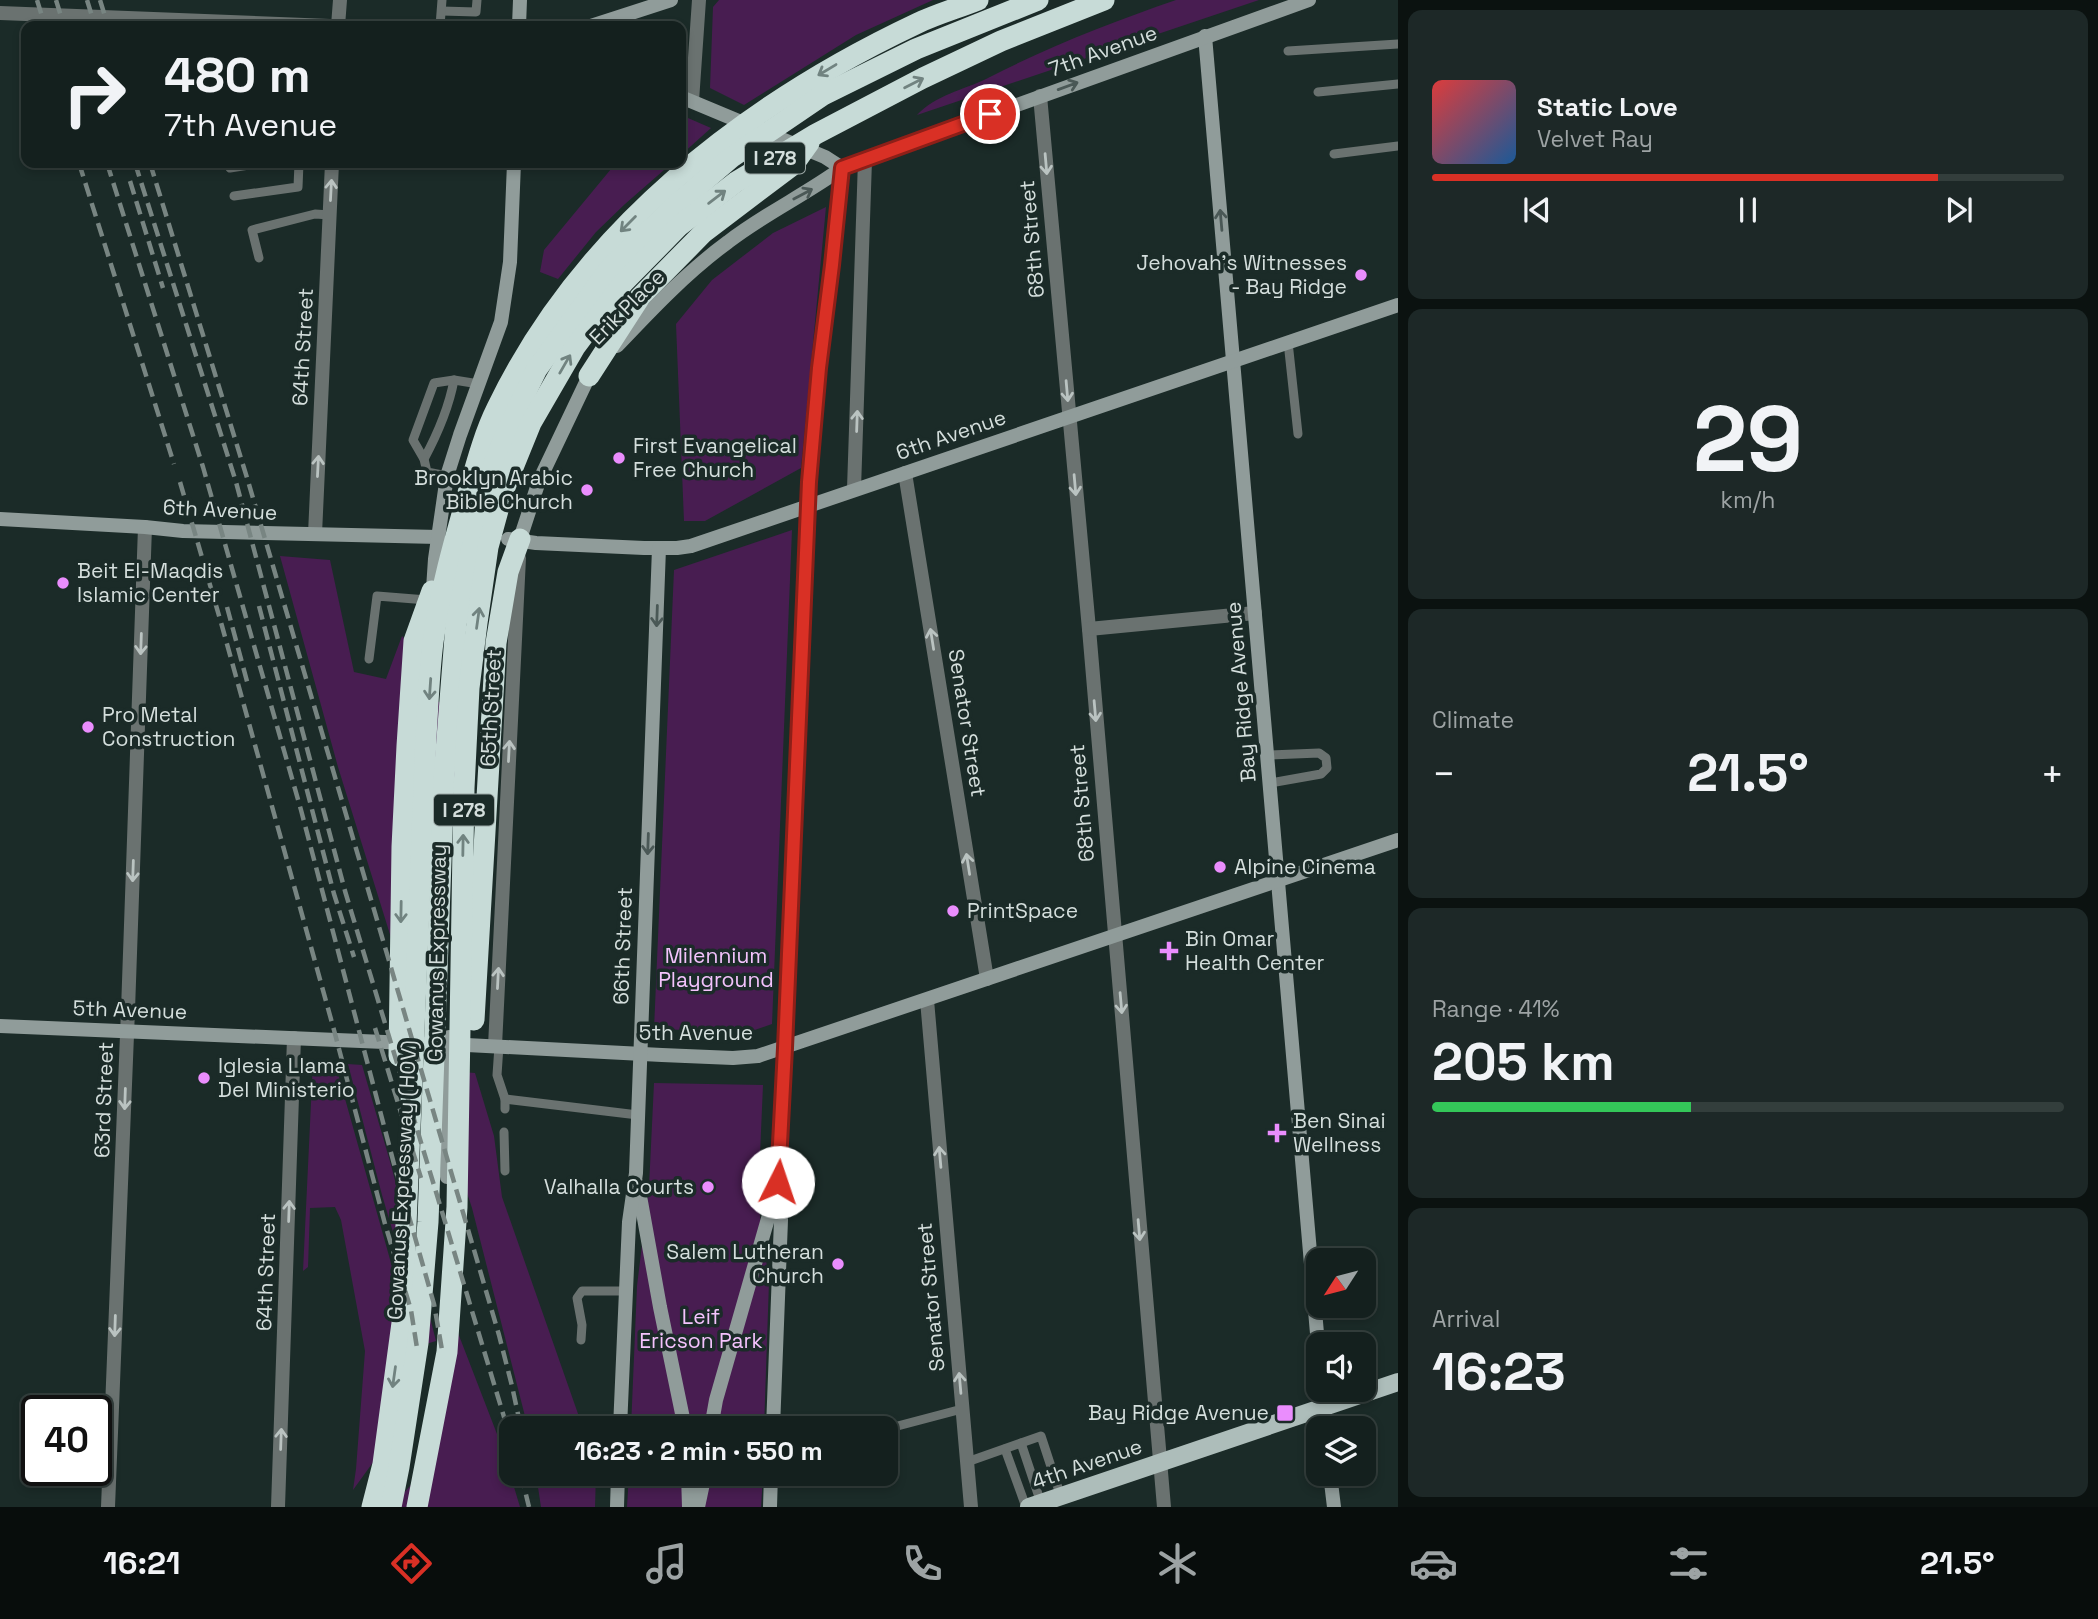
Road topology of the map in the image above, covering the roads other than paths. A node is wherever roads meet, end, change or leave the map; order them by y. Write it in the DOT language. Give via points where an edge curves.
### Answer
graph roads {
  1 [pos="340,0"];
  2 [pos="442,0"];
  3 [pos="477,0"];
  4 [pos="520,0"];
  5 [pos="671,0"];
  6 [pos="699,0"];
  7 [pos="978,0"];
  8 [pos="1038,0"];
  9 [pos="1104,0"];
  10 [pos="1309,0"];
  11 [pos="642,4"];
  12 [pos="442,11"];
  13 [pos="0,13"];
  14 [pos="0,20"];
  15 [pos="201,21"];
  16 [pos="338,21"];
  17 [pos="441,21"];
  18 [pos="519,21"];
  19 [pos="603,21"];
  20 [pos="1205,36"];
  21 [pos="1398,44"];
  22 [pos="1288,51"];
  23 [pos="1398,84"];
  24 [pos="1318,92"];
  25 [pos="1040,96"];
  26 [pos="686,99"];
  27 [pos="816,134"];
  28 [pos="1398,146"];
  29 [pos="1334,154"];
  30 [pos="865,160"];
  31 [pos="299,168"];
  32 [pos="332,168"];
  33 [pos="514,168"];
  34 [pos="842,168"];
  35 [pos="234,196"];
  36 [pos="330,215"];
  37 [pos="259,258"];
  38 [pos="1398,305"];
  39 [pos="1288,342"];
  40 [pos="1233,361"];
  41 [pos="589,376"];
  42 [pos="454,380"];
  43 [pos="479,384"];
  44 [pos="514,416"];
  45 [pos="1069,417"];
  46 [pos="1298,434"];
  47 [pos="424,459"];
  48 [pos="905,473"];
  49 [pos="447,476"];
  50 [pos="854,489"];
  51 [pos="808,506"];
  52 [pos="0,519"];
  53 [pos="145,527"];
  54 [pos="308,534"];
  55 [pos="438,537"];
  56 [pos="514,539"];
  57 [pos="659,548"];
  58 [pos="431,595"];
  59 [pos="1255,613"];
  60 [pos="1089,629"];
  61 [pos="369,659"];
  62 [pos="1268,755"];
  63 [pos="1270,783"];
  64 [pos="1398,840"];
  65 [pos="426,880"];
  66 [pos="1279,880"];
  67 [pos="455,882"];
  68 [pos="1114,935"];
  69 [pos="987,979"];
  70 [pos="927,1000"];
  71 [pos="0,1026"];
  72 [pos="128,1031"];
  73 [pos="294,1038"];
  74 [pos="420,1043"];
  75 [pos="455,1044"];
  76 [pos="497,1046"];
  77 [pos="785,1048"];
  78 [pos="640,1054"];
  79 [pos="638,1115"];
  80 [pos="504,1132"];
  81 [pos="408,1138"];
  82 [pos="505,1171"];
  83 [pos="636,1173"];
  84 [pos="778,1182"];
  85 [pos="457,1207"];
  86 [pos="626,1291"];
  87 [pos="1317,1332"];
  88 [pos="581,1340"];
  89 [pos="438,1350"];
  90 [pos="406,1351"];
  91 [pos="1398,1382"];
  92 [pos="1376,1387"];
  93 [pos="1315,1402"];
  94 [pos="962,1409"];
  95 [pos="621,1416"];
  96 [pos="683,1416"];
  97 [pos="713,1416"];
  98 [pos="773,1416"];
  99 [pos="898,1426"];
  100 [pos="1021,1443"];
  101 [pos="1005,1449"];
  102 [pos="967,1462"];
  103 [pos="1160,1463"];
  104 [pos="383,1464"];
  105 [pos="618,1486"];
  106 [pos="688,1486"];
  107 [pos="702,1486"];
  108 [pos="771,1486"];
  109 [pos="1331,1486"];
  110 [pos="1061,1497"];
  111 [pos="1032,1506"];
  112 [pos="108,1507"];
  113 [pos="278,1507"];
  114 [pos="357,1507"];
  115 [pos="372,1507"];
  116 [pos="391,1507"];
  117 [pos="417,1507"];
  118 [pos="617,1507"];
  119 [pos="689,1507"];
  120 [pos="698,1507"];
  121 [pos="770,1507"];
  122 [pos="971,1507"];
  123 [pos="1164,1507"];
  124 [pos="1334,1507"];
  1 -- 16 [label="street"];
  2 -- 12 [label="lane"];
  3 -- 12 [label="lane" via="476,12"];
  4 -- 18 [label="street"];
  5 -- 11 [label="street"];
  6 -- 26 [label="street"];
  7 -- 44 [label="highway, Gowanus Expressway / I 278, one-way" via="836,64 777,101 662,190 594,258 542,327"];
  8 -- 44 [label="highway, Gowanus Expressway (HOV) / I 278" via="916,50 823,95 732,157 611,267 537,369"];
  27 -- 9 [label="highway, Gowanus Expressway / I 278, one-way" via="1001,41"];
  10 -- 20 [label="street, 7th Avenue"];
  11 -- 19 [label="street"];
  12 -- 17 [label="lane"];
  13 -- 14 [label="street"];
  13 -- 15 [label="street"];
  25 -- 20 [label="street, 7th Avenue, one-way"];
  40 -- 20 [label="street, Bay Ridge Avenue, one-way"];
  21 -- 22 [label="lane"];
  23 -- 24 [label="lane"];
  25 -- 30 [label="street, 7th Avenue"];
  25 -- 45 [label="street, 68th Street, one-way"];
  26 -- 34 [label="street"];
  27 -- 41 [label="highway" via="794,164 704,232 640,298"];
  44 -- 27 [label="highway, Gowanus Expressway / I 278, one-way" via="623,283 679,226 736,182"];
  28 -- 29 [label="lane"];
  30 -- 34 [label="street, 7th Avenue"];
  50 -- 30 [label="street, one-way"];
  31 -- 35 [label="lane" via="298,187"];
  36 -- 32 [label="street, 64th Street, one-way"];
  33 -- 43 [label="street" via="502,321"];
  41 -- 34 [label="street, Erik Place, one-way" via="664,296 727,242"];
  34 -- 51 [label="street"];
  36 -- 37 [label="lane" via="315,214 252,230"];
  54 -- 36 [label="street, 64th Street, one-way"];
  38 -- 39 [label="street, 6th Avenue"];
  39 -- 40 [label="street, 6th Avenue"];
  39 -- 46 [label="lane"];
  40 -- 45 [label="street, 6th Avenue"];
  40 -- 59 [label="street, Bay Ridge Avenue"];
  41 -- 56 [label="street, Erik Place"];
  42 -- 43 [label="lane"];
  42 -- 47 [label="lane"];
  42 -- 47 [label="lane" via="434,383 413,440"];
  43 -- 49 [label="street"];
  44 -- 81 [label="highway, Gowanus Expressway / I 278, one-way" via="476,465 433,642"];
  85 -- 44 [label="highway, Gowanus Expressway / I 278, one-way" via="469,688 488,547 503,492"];
  44 -- 116 [label="highway, Gowanus Expressway (HOV) / I 278" via="495,460 456,624 444,777 428,1222 418,1343"];
  45 -- 48 [label="street, 6th Avenue"];
  45 -- 60 [label="street, 68th Street, one-way"];
  47 -- 49 [label="lane" via="427,472"];
  48 -- 50 [label="street, 6th Avenue"];
  69 -- 48 [label="street, Senator Street, one-way"];
  49 -- 55 [label="street"];
  50 -- 51 [label="street, 6th Avenue"];
  51 -- 57 [label="street, 6th Avenue" via="698,544"];
  51 -- 77 [label="street"];
  52 -- 53 [label="street, 6th Avenue"];
  53 -- 54 [label="street, 6th Avenue"];
  53 -- 72 [label="street, 63rd Street, one-way"];
  54 -- 55 [label="street, 6th Avenue"];
  55 -- 58 [label="street"];
  56 -- 57 [label="street, 6th Avenue"];
  76 -- 56 [label="street, 65th Street, one-way"];
  56 -- 85 [label="highway" via="496,643 476,997"];
  57 -- 78 [label="street, 66th Street, one-way"];
  58 -- 61 [label="lane" via="377,596"];
  58 -- 81 [label="highway, one-way" via="415,641 401,847 400,1097"];
  59 -- 60 [label="street"];
  59 -- 62 [label="street, Bay Ridge Avenue"];
  60 -- 68 [label="street, 68th Street, one-way"];
  62 -- 63 [label="street, Bay Ridge Avenue"];
  62 -- 63 [label="lane" via="1319,753 1326,758 1327,768 1321,774"];
  63 -- 66 [label="street, Bay Ridge Avenue"];
  64 -- 66 [label="street, 5th Avenue"];
  65 -- 74 [label="street"];
  66 -- 68 [label="street, 5th Avenue"];
  66 -- 87 [label="street, Bay Ridge Avenue"];
  67 -- 75 [label="street"];
  68 -- 69 [label="street, 5th Avenue"];
  68 -- 103 [label="street, 68th Street, one-way"];
  69 -- 70 [label="street, 5th Avenue"];
  70 -- 77 [label="street, 5th Avenue"];
  94 -- 70 [label="street, Senator Street, one-way"];
  71 -- 72 [label="street, 5th Avenue"];
  72 -- 73 [label="street, 5th Avenue"];
  72 -- 112 [label="street, 63rd Street, one-way"];
  73 -- 74 [label="street, 5th Avenue"];
  113 -- 73 [label="street, 64th Street, one-way"];
  74 -- 75 [label="street, 5th Avenue"];
  74 -- 90 [label="street" via="416,1221"];
  75 -- 76 [label="street, 5th Avenue"];
  75 -- 89 [label="street"];
  76 -- 78 [label="street, 5th Avenue"];
  76 -- 79 [label="lane" via="497,1075 505,1104"];
  77 -- 78 [label="street, 5th Avenue" via="742,1058"];
  77 -- 84 [label="street"];
  78 -- 79 [label="street, 66th Street"];
  79 -- 83 [label="street, 66th Street"];
  80 -- 82 [label="lane"];
  81 -- 104 [label="highway, Gowanus Expressway / I 278, one-way" via="401,1324"];
  83 -- 86 [label="street, 66th Street"];
  83 -- 96 [label="street"];
  84 -- 97 [label="street"];
  84 -- 98 [label="street" via="781,1220"];
  85 -- 117 [label="highway, Gowanus Expressway / I 278" via="447,1352"];
  86 -- 88 [label="lane" via="582,1291 577,1298"];
  86 -- 95 [label="street, 66th Street"];
  91 -- 92 [label="main road, 4th Avenue"];
  93 -- 103 [label="main road, 4th Avenue"];
  94 -- 99 [label="lane"];
  94 -- 102 [label="street, Senator Street"];
  100 -- 101 [label="lane"];
  100 -- 110 [label="lane" via="1041,1436"];
  100 -- 111 [label="lane"];
  101 -- 102 [label="lane"];
  101 -- 111 [label="lane"];
  102 -- 122 [label="street, Senator Street"];
  103 -- 110 [label="main road, 4th Avenue"];
  103 -- 123 [label="street, 68th Street"];
  104 -- 114 [label="highway"];
  104 -- 115 [label="highway, Gowanus Expressway / I 278"];
  105 -- 118 [label="street"];
  106 -- 119 [label="street"];
  107 -- 120 [label="street"];
  108 -- 121 [label="street"];
  109 -- 124 [label="street"];
  110 -- 111 [label="main road, 4th Avenue"];
}
